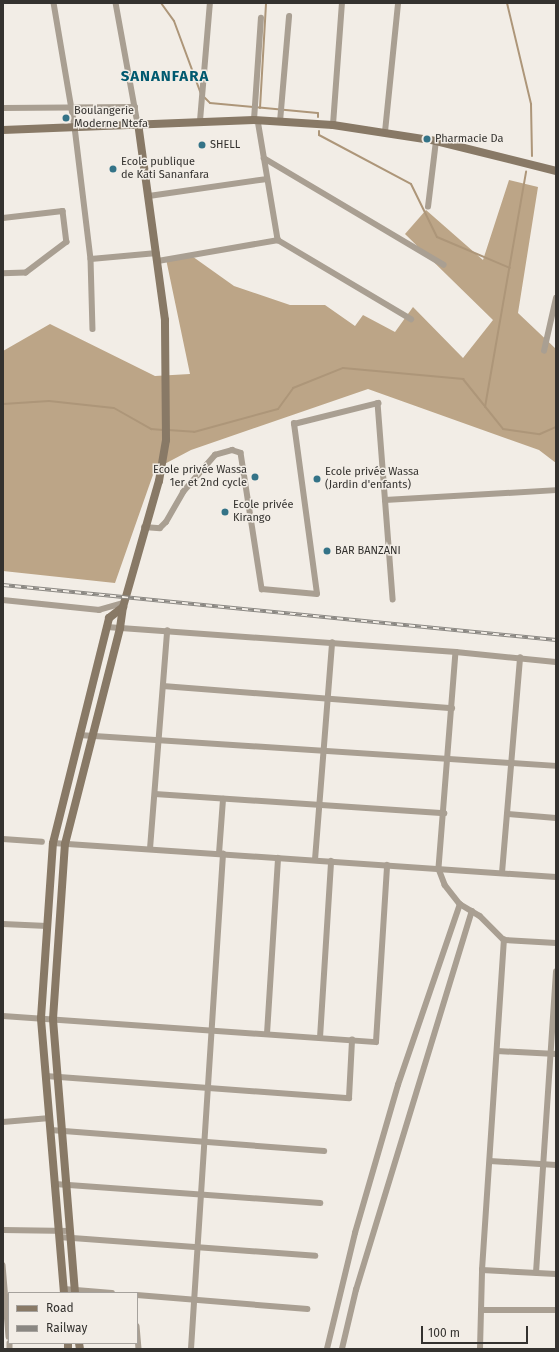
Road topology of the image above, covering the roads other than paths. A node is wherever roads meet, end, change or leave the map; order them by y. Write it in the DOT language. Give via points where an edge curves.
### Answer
graph roads {
  1 [pos="54,3"];
  2 [pos="116,3"];
  3 [pos="210,3"];
  4 [pos="342,3"];
  5 [pos="398,3"];
  6 [pos="289,16"];
  7 [pos="261,18"];
  8 [pos="135,107"];
  9 [pos="3,108"];
  10 [pos="71,108"];
  11 [pos="256,120"];
  12 [pos="200,121"];
  13 [pos="280,122"];
  14 [pos="138,124"];
  15 [pos="333,125"];
  16 [pos="75,128"];
  17 [pos="3,130"];
  18 [pos="385,132"];
  19 [pos="436,141"];
  20 [pos="264,158"];
  21 [pos="556,171"];
  22 [pos="268,178"];
  23 [pos="149,196"];
  24 [pos="428,207"];
  25 [pos="3,218"];
  26 [pos="278,240"];
  27 [pos="158,257"];
  28 [pos="91,259"];
  29 [pos="444,265"];
  30 [pos="3,274"];
  31 [pos="556,298"];
  32 [pos="411,319"];
  33 [pos="94,329"];
  34 [pos="544,351"];
  35 [pos="556,490"];
  36 [pos="385,500"];
  37 [pos="144,527"];
  38 [pos="393,599"];
  39 [pos="3,600"];
  40 [pos="124,605"];
  41 [pos="107,627"];
  42 [pos="120,628"];
  43 [pos="167,631"];
  44 [pos="332,643"];
  45 [pos="456,652"];
  46 [pos="520,658"];
  47 [pos="556,662"];
  48 [pos="163,686"];
  49 [pos="328,698"];
  50 [pos="452,708"];
  51 [pos="79,735"];
  52 [pos="91,736"];
  53 [pos="159,740"];
  54 [pos="324,751"];
  55 [pos="448,759"];
  56 [pos="511,763"];
  57 [pos="556,766"];
  58 [pos="155,794"];
  59 [pos="223,799"];
  60 [pos="320,805"];
  61 [pos="444,813"];
  62 [pos="507,814"];
  63 [pos="556,818"];
  64 [pos="3,839"];
  65 [pos="42,842"];
  66 [pos="53,843"];
  67 [pos="65,844"];
  68 [pos="150,849"];
  69 [pos="221,854"];
  70 [pos="278,858"];
  71 [pos="315,860"];
  72 [pos="331,862"];
  73 [pos="387,865"];
  74 [pos="439,869"];
  75 [pos="502,873"];
  76 [pos="556,877"];
  77 [pos="460,904"];
  78 [pos="472,911"];
  79 [pos="3,924"];
  80 [pos="47,926"];
  81 [pos="504,940"];
  82 [pos="556,943"];
  83 [pos="556,972"];
  84 [pos="3,1016"];
  85 [pos="41,1018"];
  86 [pos="53,1019"];
  87 [pos="212,1030"];
  88 [pos="267,1034"];
  89 [pos="320,1038"];
  90 [pos="352,1040"];
  91 [pos="497,1051"];
  92 [pos="553,1054"];
  93 [pos="46,1076"];
  94 [pos="58,1076"];
  95 [pos="208,1087"];
  96 [pos="50,1118"];
  97 [pos="3,1122"];
  98 [pos="51,1130"];
  99 [pos="62,1131"];
  100 [pos="204,1142"];
  101 [pos="324,1151"];
  102 [pos="490,1161"];
  103 [pos="543,1165"];
  104 [pos="556,1165"];
  105 [pos="55,1184"];
  106 [pos="66,1185"];
  107 [pos="201,1194"];
  108 [pos="320,1203"];
  109 [pos="3,1230"];
  110 [pos="59,1234"];
  111 [pos="70,1234"];
  112 [pos="197,1247"];
  113 [pos="315,1256"];
  114 [pos="3,1265"];
  115 [pos="482,1270"];
  116 [pos="536,1273"];
  117 [pos="556,1274"];
  118 [pos="64,1291"];
  119 [pos="75,1292"];
  120 [pos="138,1295"];
  121 [pos="194,1300"];
  122 [pos="307,1309"];
  123 [pos="481,1310"];
  124 [pos="556,1310"];
  125 [pos="8,1325"];
  126 [pos="138,1338"];
  127 [pos="139,1349"];
  128 [pos="191,1349"];
  129 [pos="327,1349"];
  130 [pos="342,1349"];
  131 [pos="480,1349"];
  1 -- 10 [label="street"];
  2 -- 8 [label="street"];
  3 -- 12 [label="street"];
  4 -- 15 [label="street"];
  5 -- 18 [label="street"];
  6 -- 13 [label="street"];
  7 -- 11 [label="street"];
  8 -- 10 [label="street"];
  8 -- 14 [label="street"];
  9 -- 10 [label="street"];
  10 -- 16 [label="street"];
  11 -- 12 [label="street"];
  11 -- 13 [label="street"];
  11 -- 20 [label="street"];
  12 -- 14 [label="street"];
  13 -- 15 [label="street"];
  14 -- 16 [label="street"];
  14 -- 23 [label="street"];
  15 -- 18 [label="street"];
  16 -- 17 [label="street"];
  16 -- 28 [label="street"];
  18 -- 19 [label="street"];
  19 -- 21 [label="street"];
  19 -- 24 [label="street"];
  20 -- 22 [label="street"];
  20 -- 29 [label="street"];
  22 -- 23 [label="street"];
  22 -- 26 [label="street"];
  23 -- 27 [label="street"];
  25 -- 30 [label="street" via="63,211 67,242 26,273"];
  26 -- 27 [label="street"];
  26 -- 32 [label="street"];
  27 -- 28 [label="street"];
  27 -- 37 [label="street" via="165,320 166,440 159,481"];
  28 -- 33 [label="street"];
  31 -- 34 [label="street"];
  35 -- 36 [label="street"];
  36 -- 37 [label="street" via="378,403 294,424 317,594 262,589 241,453 232,450 215,455 183,492 166,522 160,528"];
  36 -- 38 [label="street"];
  37 -- 40 [label="street"];
  39 -- 40 [label="street" via="99,610"];
  40 -- 41 [label="street" via="109,618"];
  40 -- 42 [label="street"];
  41 -- 42 [label="street"];
  41 -- 51 [label="street"];
  42 -- 43 [label="street"];
  42 -- 52 [label="street"];
  43 -- 44 [label="street"];
  43 -- 48 [label="street"];
  44 -- 45 [label="street"];
  44 -- 49 [label="street"];
  45 -- 46 [label="street"];
  45 -- 50 [label="street"];
  46 -- 47 [label="street"];
  46 -- 56 [label="street"];
  48 -- 49 [label="street"];
  48 -- 53 [label="street"];
  49 -- 50 [label="street"];
  49 -- 54 [label="street"];
  50 -- 55 [label="street"];
  51 -- 52 [label="street"];
  51 -- 66 [label="street"];
  52 -- 53 [label="street"];
  52 -- 67 [label="street"];
  53 -- 54 [label="street"];
  53 -- 58 [label="street"];
  54 -- 55 [label="street"];
  54 -- 60 [label="street"];
  55 -- 56 [label="street"];
  55 -- 61 [label="street"];
  56 -- 57 [label="street"];
  56 -- 62 [label="street"];
  58 -- 59 [label="street"];
  58 -- 68 [label="street"];
  59 -- 60 [label="street"];
  59 -- 69 [label="street"];
  60 -- 61 [label="street"];
  60 -- 71 [label="street"];
  61 -- 74 [label="street"];
  62 -- 63 [label="street"];
  62 -- 75 [label="street"];
  64 -- 65 [label="street"];
  66 -- 67 [label="street"];
  66 -- 80 [label="street"];
  67 -- 68 [label="street"];
  67 -- 86 [label="street"];
  68 -- 69 [label="street"];
  69 -- 70 [label="street"];
  69 -- 87 [label="street"];
  70 -- 71 [label="street"];
  70 -- 88 [label="street"];
  71 -- 72 [label="street"];
  72 -- 73 [label="street"];
  72 -- 89 [label="street"];
  73 -- 74 [label="street"];
  73 -- 90 [label="street" via="376,1042"];
  74 -- 75 [label="street"];
  74 -- 77 [label="street" via="445,885"];
  75 -- 76 [label="street"];
  77 -- 78 [label="street"];
  77 -- 129 [label="street" via="398,1085 355,1232"];
  78 -- 81 [label="street"];
  78 -- 130 [label="street" via="356,1290"];
  79 -- 80 [label="street"];
  80 -- 85 [label="street"];
  81 -- 82 [label="street"];
  81 -- 91 [label="street"];
  83 -- 92 [label="street"];
  84 -- 85 [label="street"];
  85 -- 86 [label="street"];
  85 -- 93 [label="street"];
  86 -- 87 [label="street"];
  86 -- 94 [label="street"];
  87 -- 88 [label="street"];
  87 -- 95 [label="street"];
  88 -- 89 [label="street"];
  89 -- 90 [label="street"];
  90 -- 95 [label="street" via="349,1098"];
  91 -- 92 [label="street"];
  91 -- 102 [label="street"];
  92 -- 103 [label="street"];
  93 -- 94 [label="street"];
  93 -- 96 [label="street"];
  94 -- 95 [label="street"];
  94 -- 99 [label="street"];
  95 -- 100 [label="street"];
  96 -- 97 [label="street"];
  96 -- 98 [label="street"];
  98 -- 99 [label="street"];
  98 -- 105 [label="street"];
  99 -- 100 [label="street"];
  99 -- 106 [label="street"];
  100 -- 101 [label="street"];
  100 -- 107 [label="street"];
  102 -- 103 [label="street"];
  102 -- 115 [label="street"];
  103 -- 104 [label="street"];
  103 -- 116 [label="street"];
  105 -- 106 [label="street"];
  105 -- 110 [label="street"];
  106 -- 107 [label="street"];
  106 -- 111 [label="street"];
  107 -- 108 [label="street"];
  107 -- 112 [label="street"];
  109 -- 110 [label="street"];
  110 -- 111 [label="street"];
  110 -- 118 [label="street"];
  111 -- 112 [label="street"];
  111 -- 119 [label="street"];
  112 -- 113 [label="street"];
  112 -- 121 [label="street"];
  114 -- 125 [label="street"];
  115 -- 116 [label="street"];
  115 -- 123 [label="street"];
  116 -- 117 [label="street"];
  118 -- 119 [label="street"];
  120 -- 121 [label="street"];
  121 -- 122 [label="street"];
  121 -- 128 [label="street"];
  123 -- 124 [label="street"];
  123 -- 131 [label="street"];
  126 -- 127 [label="street"];
}
